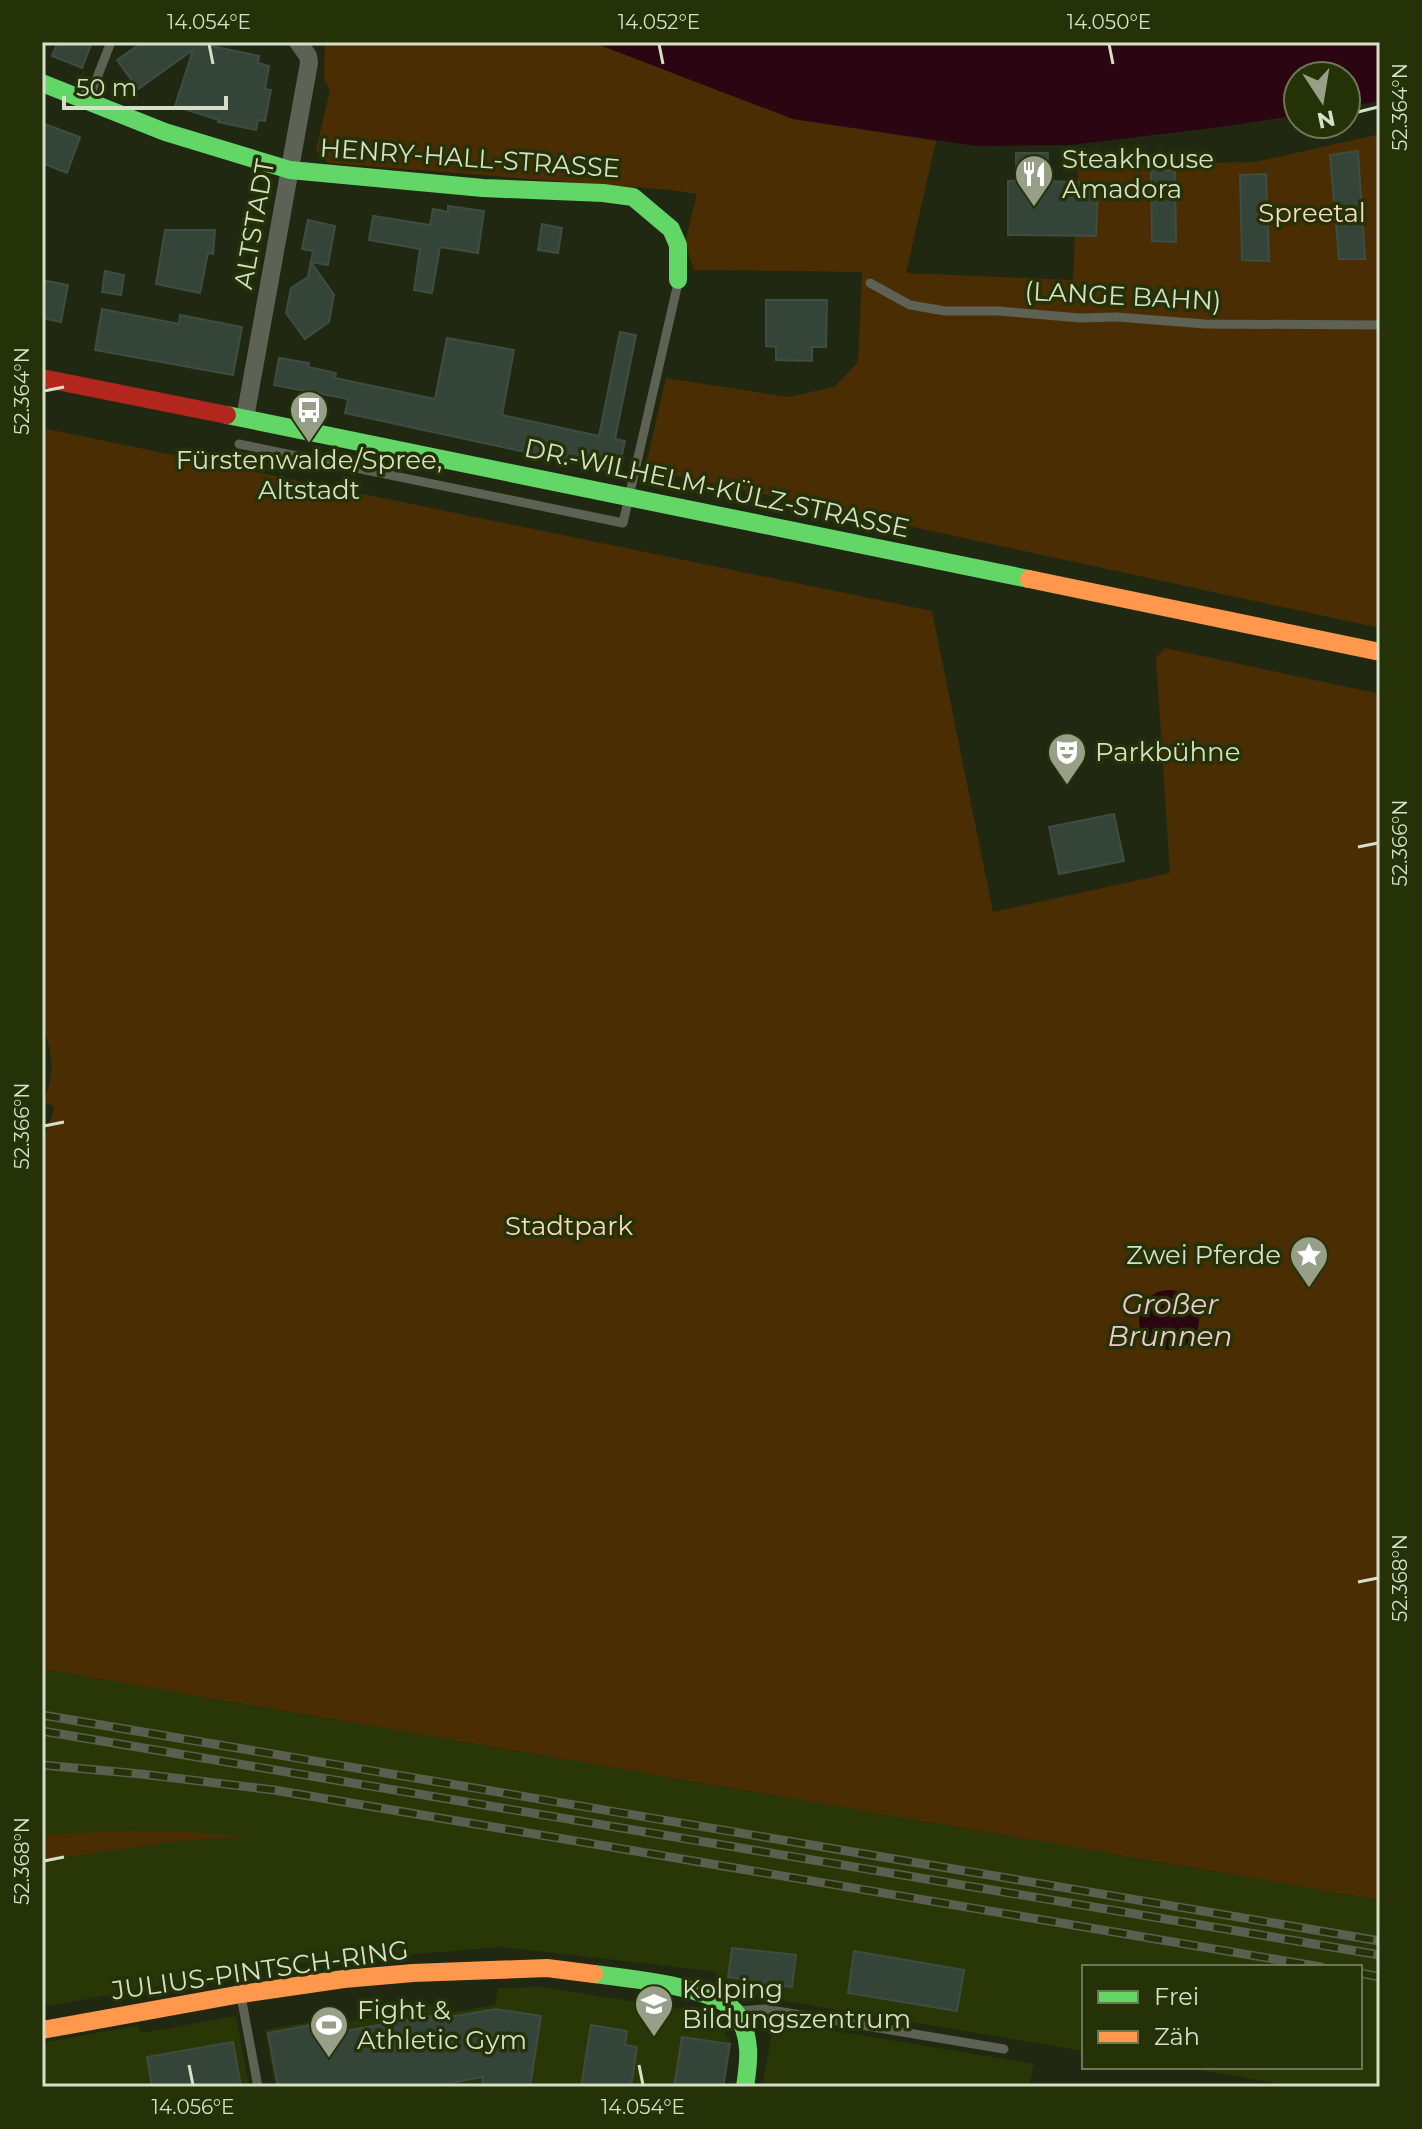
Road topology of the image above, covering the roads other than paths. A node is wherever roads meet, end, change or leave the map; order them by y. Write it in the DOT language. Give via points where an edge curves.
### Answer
graph roads {
  1 [pos="111,42"];
  2 [pos="298,42"];
  3 [pos="42,83"];
  4 [pos="88,102"];
  5 [pos="290,170"];
  6 [pos="678,280"];
  7 [pos="870,283"];
  8 [pos="1380,325"];
  9 [pos="42,378"];
  10 [pos="245,418"];
  11 [pos="239,444"];
  12 [pos="628,496"];
  13 [pos="1380,652"];
  14 [pos="241,1994"];
  15 [pos="736,2011"];
  16 [pos="42,2030"];
  17 [pos="1004,2049"];
  18 [pos="258,2087"];
  19 [pos="745,2087"];
  1 -- 4 [label="lane"];
  2 -- 5 [label="street, ALTSTADT" via="309,63"];
  3 -- 4 [label="street, HENRY-HALL-STRASSE"];
  4 -- 5 [label="street, HENRY-HALL-STRASSE"];
  5 -- 6 [label="street, HENRY-HALL-STRASSE" via="633,197 671,229 678,245"];
  5 -- 10 [label="street, ALTSTADT"];
  6 -- 12 [label="lane, HENRY-HALL-STRASSE"];
  7 -- 8 [label="lane, (LANGE BAHN)" via="910,305 945,311 1205,324"];
  9 -- 10 [label="street, DR.-WILHELM-KÜLZ-STRASSE"];
  10 -- 12 [label="street, DR.-WILHELM-KÜLZ-STRASSE"];
  11 -- 12 [label="lane" via="623,523"];
  12 -- 13 [label="street, DR.-WILHELM-KÜLZ-STRASSE"];
  14 -- 15 [label="street, JULIUS-PINTSCH-RING" via="413,1973 547,1968 709,1994"];
  14 -- 16 [label="street, JULIUS-PINTSCH-RING"];
  14 -- 18 [label="lane"];
  15 -- 17 [label="lane" via="765,2009"];
  15 -- 19 [label="street" via="750,2053"];
}
